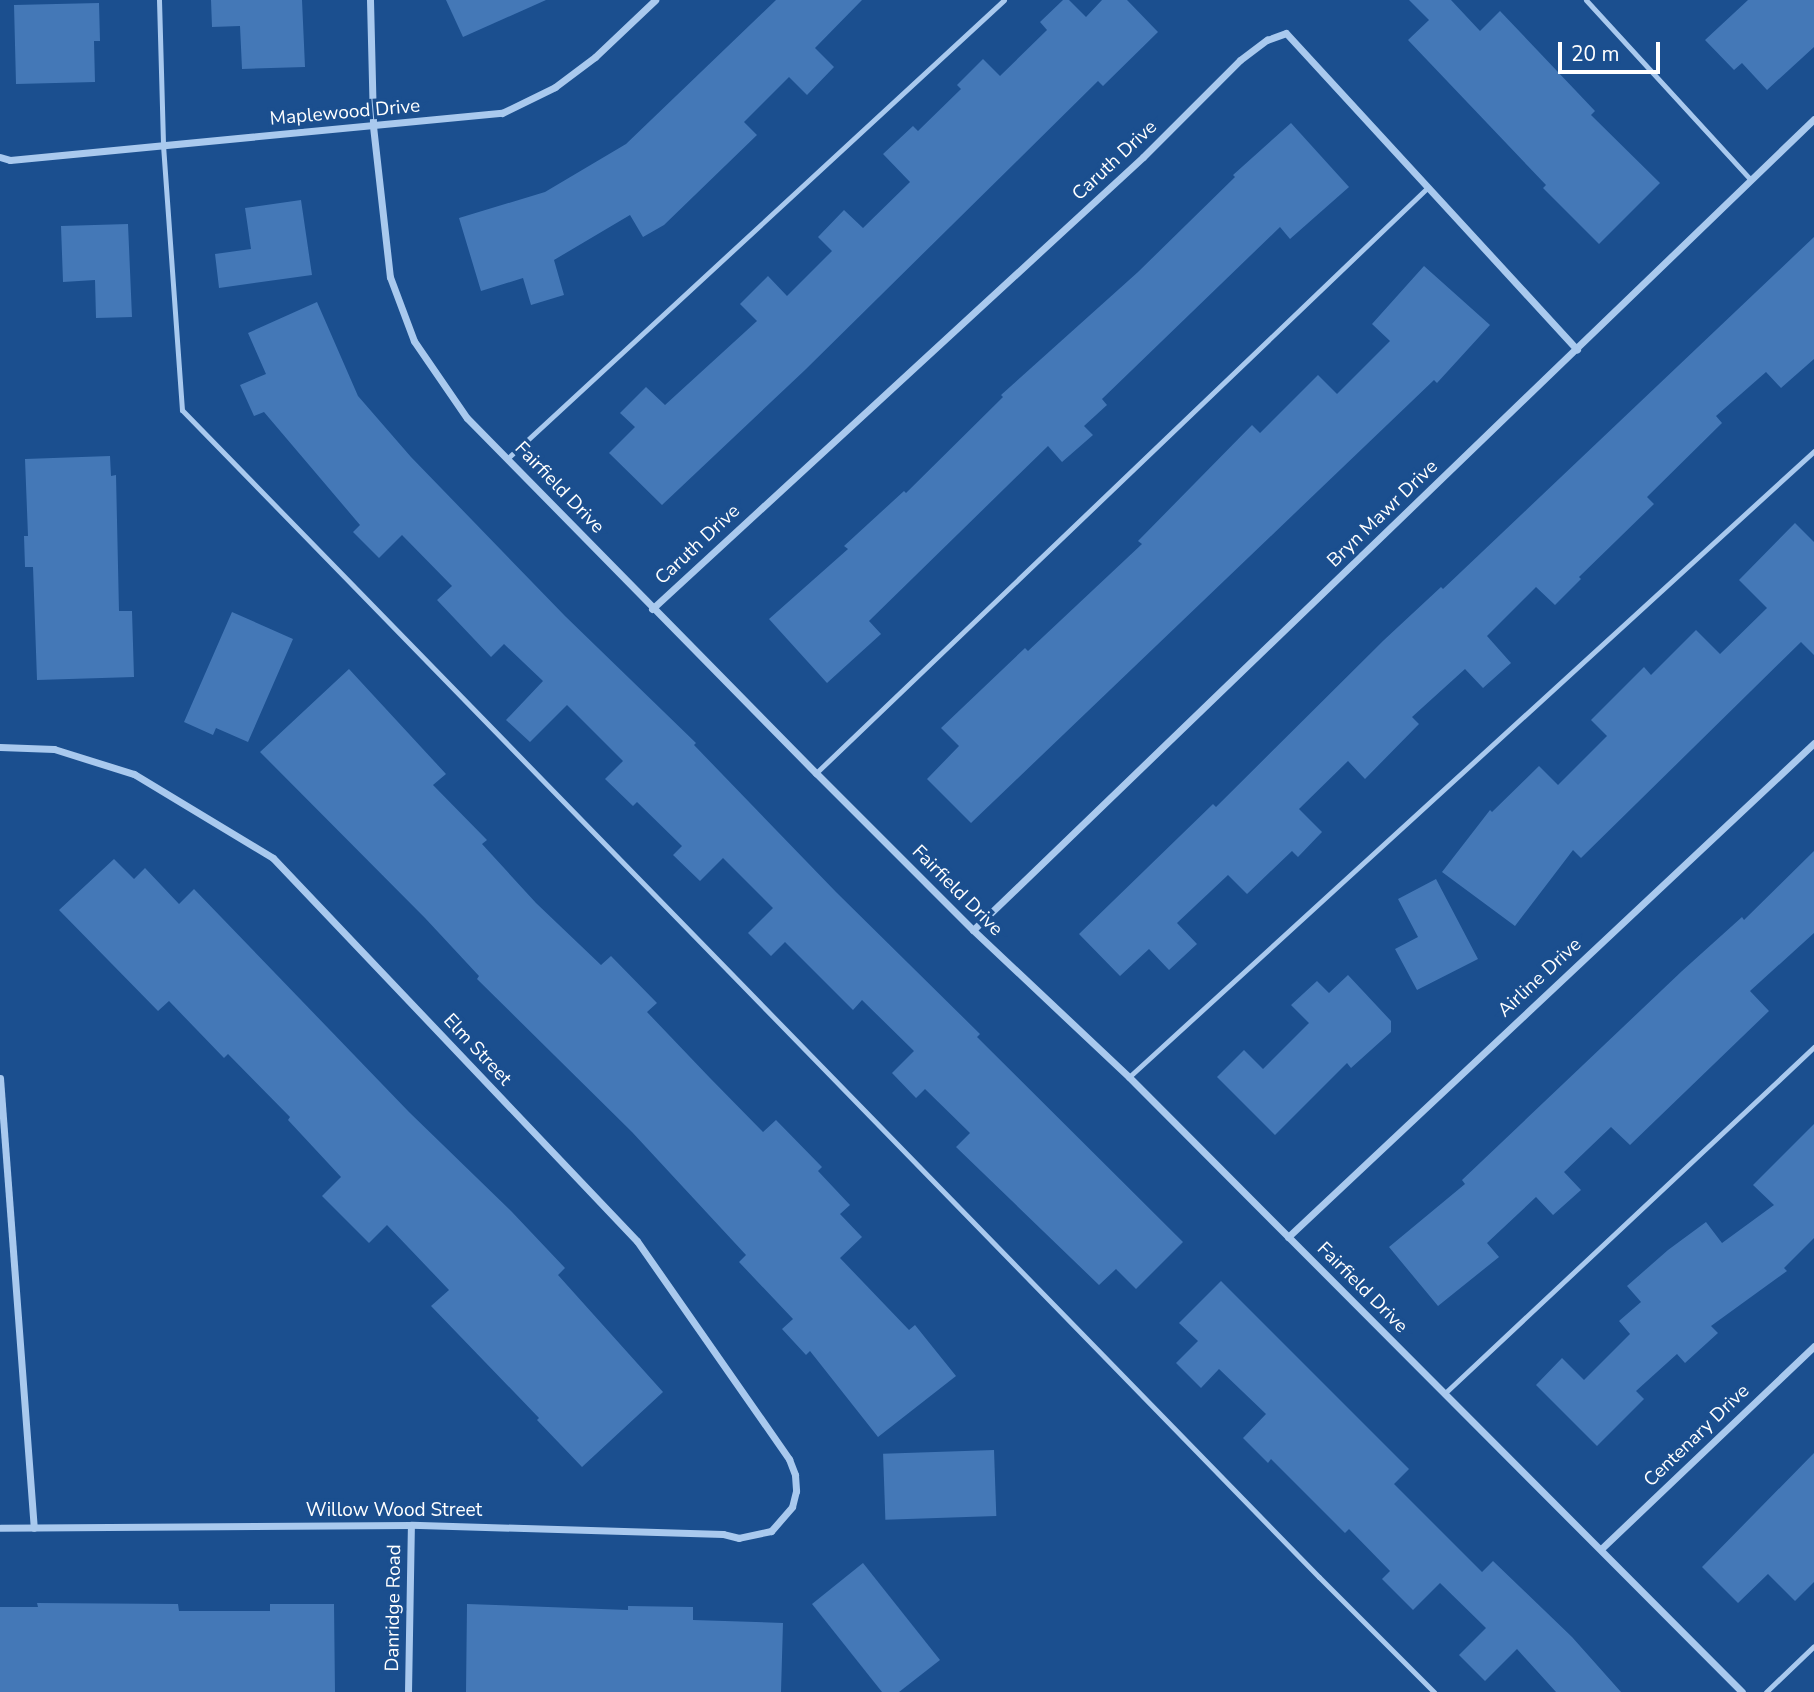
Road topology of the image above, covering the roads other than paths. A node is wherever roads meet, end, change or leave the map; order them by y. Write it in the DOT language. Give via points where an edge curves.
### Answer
graph roads {
  1 [pos="159,0"];
  2 [pos="370,0"];
  3 [pos="655,0"];
  4 [pos="1004,0"];
  5 [pos="1586,0"];
  6 [pos="1814,118"];
  7 [pos="373,126"];
  8 [pos="163,145"];
  9 [pos="0,157"];
  10 [pos="1751,180"];
  11 [pos="1427,188"];
  12 [pos="1577,350"];
  13 [pos="1814,451"];
  14 [pos="508,458"];
  15 [pos="652,609"];
  16 [pos="1814,743"];
  17 [pos="0,747"];
  18 [pos="816,773"];
  19 [pos="973,930"];
  20 [pos="1814,1047"];
  21 [pos="1129,1077"];
  22 [pos="0,1078"];
  23 [pos="1287,1237"];
  24 [pos="1814,1346"];
  25 [pos="1445,1393"];
  26 [pos="783,1520"];
  27 [pos="411,1525"];
  28 [pos="0,1528"];
  29 [pos="34,1528"];
  30 [pos="1601,1549"];
  31 [pos="1814,1646"];
  32 [pos="408,1692"];
  33 [pos="1434,1692"];
  34 [pos="1742,1692"];
  35 [pos="1766,1692"];
  1 -- 8 [label="lane"];
  2 -- 7 [label="street, Fairfield Drive"];
  3 -- 7 [label="street, Maplewood Drive" via="595,57 555,87 502,113"];
  4 -- 14 [label="lane"];
  5 -- 10 [label="lane"];
  6 -- 10 [label="street, Bryn Mawr Drive"];
  7 -- 8 [label="street, Maplewood Drive"];
  7 -- 14 [label="street, Fairfield Drive" via="390,277 414,341 467,418"];
  8 -- 9 [label="street, Maplewood Drive"];
  8 -- 33 [label="lane" via="182,410"];
  10 -- 12 [label="street, Bryn Mawr Drive"];
  11 -- 12 [label="street, Caruth Drive"];
  11 -- 15 [label="street, Caruth Drive" via="1286,33 1267,40 1240,60 1143,157"];
  11 -- 18 [label="lane"];
  12 -- 19 [label="street, Bryn Mawr Drive"];
  13 -- 21 [label="lane"];
  14 -- 15 [label="street, Fairfield Drive"];
  15 -- 18 [label="street, Fairfield Drive"];
  16 -- 23 [label="street, Airline Drive"];
  17 -- 26 [label="street, Elm Street" via="54,749 134,774 273,858 637,1241 789,1459 796,1491"];
  18 -- 19 [label="street, Fairfield Drive"];
  19 -- 21 [label="street, Fairfield Drive"];
  20 -- 25 [label="lane"];
  21 -- 23 [label="street, Fairfield Drive"];
  22 -- 29 [label="street"];
  23 -- 25 [label="street, Fairfield Drive"];
  24 -- 30 [label="street, Centenary Drive"];
  25 -- 30 [label="street, Fairfield Drive"];
  26 -- 27 [label="street, Willow Wood Street" via="771,1531 739,1538"];
  27 -- 29 [label="street, Willow Wood Street"];
  27 -- 32 [label="street, Danridge Road"];
  28 -- 29 [label="street, Willow Wood Street"];
  30 -- 34 [label="street, Fairfield Drive"];
  31 -- 35 [label="lane"];
}
